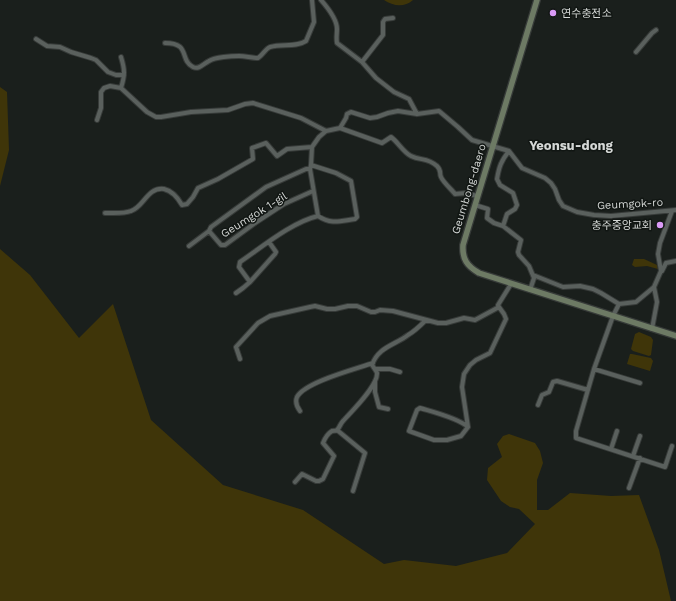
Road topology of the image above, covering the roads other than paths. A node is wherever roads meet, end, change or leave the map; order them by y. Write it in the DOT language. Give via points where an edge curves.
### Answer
graph roads {
  1 [pos="312,0"];
  2 [pos="321,0"];
  3 [pos="537,0"];
  4 [pos="393,18"];
  5 [pos="656,30"];
  6 [pos="36,39"];
  7 [pos="165,43"];
  8 [pos="636,52"];
  9 [pos="121,57"];
  10 [pos="362,62"];
  11 [pos="124,75"];
  12 [pos="121,88"];
  13 [pos="417,114"];
  14 [pos="97,120"];
  15 [pos="340,128"];
  16 [pos="326,131"];
  17 [pos="493,146"];
  18 [pos="312,147"];
  19 [pos="509,151"];
  20 [pos="311,167"];
  21 [pos="313,191"];
  22 [pos="477,196"];
  23 [pos="475,204"];
  24 [pos="674,211"];
  25 [pos="105,213"];
  26 [pos="318,216"];
  27 [pos="503,226"];
  28 [pos="209,231"];
  29 [pos="269,242"];
  30 [pos="189,246"];
  31 [pos="676,261"];
  32 [pos="661,271"];
  33 [pos="533,275"];
  34 [pos="250,282"];
  35 [pos="511,284"];
  36 [pos="654,287"];
  37 [pos="530,290"];
  38 [pos="236,293"];
  39 [pos="619,304"];
  40 [pos="499,307"];
  41 [pos="613,316"];
  42 [pos="426,320"];
  43 [pos="652,329"];
  44 [pos="676,336"];
  45 [pos="240,359"];
  46 [pos="373,363"];
  47 [pos="594,369"];
  48 [pos="375,370"];
  49 [pos="400,372"];
  50 [pos="376,378"];
  51 [pos="640,383"];
  52 [pos="588,390"];
  53 [pos="538,405"];
  54 [pos="388,409"];
  55 [pos="300,411"];
  56 [pos="468,427"];
  57 [pos="337,430"];
  58 [pos="617,431"];
  59 [pos="640,436"];
  60 [pos="672,446"];
  61 [pos="611,449"];
  62 [pos="633,456"];
  63 [pos="640,458"];
  64 [pos="296,482"];
  65 [pos="629,488"];
  66 [pos="353,491"];
  1 -- 7 [label="street" via="314,22 306,41 298,45 270,47 258,58 215,58 199,68 185,59 181,48 173,43"];
  2 -- 10 [label="street" via="332,12 337,28 337,43"];
  3 -- 17 [label="street, Geumbong-daero"];
  4 -- 10 [label="street" via="384,19 383,35"];
  5 -- 8 [label="street"];
  6 -- 11 [label="street" via="47,46 60,47 96,60 108,72"];
  9 -- 11 [label="street"];
  10 -- 13 [label="street" via="376,78 394,92 409,99"];
  11 -- 12 [label="street"];
  12 -- 14 [label="street" via="110,86 102,90"];
  12 -- 16 [label="street" via="156,117 228,110 253,103 301,118"];
  13 -- 15 [label="street" via="398,111 370,118 351,112 347,114"];
  13 -- 17 [label="street" via="439,111 472,140"];
  15 -- 16 [label="street"];
  15 -- 22 [label="street" via="382,144 391,137 410,155 429,160 438,167 441,177 456,194"];
  16 -- 18 [label="street"];
  17 -- 19 [label="street"];
  17 -- 22 [label="street, Geumbong-daero"];
  18 -- 20 [label="street"];
  18 -- 25 [label="street" via="287,149 277,156 266,143 252,148 252,159 198,188 187,204 182,205 168,190 159,189 151,192 132,211"];
  19 -- 24 [label="street, Geumgok-ro" via="522,168 551,183 563,206 577,212 611,216"];
  19 -- 27 [label="street" via="499,168 497,179 500,185 513,193 517,205 507,214"];
  20 -- 21 [label="street"];
  20 -- 26 [label="street" via="336,173 351,182 357,217 334,222"];
  20 -- 28 [label="street, Geumgok 1-gil" via="266,187"];
  21 -- 26 [label="street"];
  21 -- 28 [label="street, Geumgok 1-gil" via="284,204 225,245 221,245"];
  22 -- 23 [label="street, Geumbong-daero"];
  23 -- 27 [label="street" via="488,209 486,218"];
  23 -- 35 [label="street, Geumbong-daero" via="462,245 464,259 479,273"];
  24 -- 32 [label="street" via="660,243 658,254"];
  26 -- 29 [label="street" via="290,228"];
  27 -- 33 [label="street" via="521,240 519,255"];
  28 -- 30 [label="street, Geumgok 1-gil"];
  29 -- 34 [label="street" via="276,252"];
  29 -- 34 [label="street" via="240,262 239,267"];
  31 -- 32 [label="street" via="666,263"];
  32 -- 36 [label="street"];
  33 -- 37 [label="street"];
  33 -- 39 [label="street" via="563,287 580,286 593,289"];
  34 -- 38 [label="street"];
  35 -- 37 [label="street, Geumbong-daero"];
  35 -- 40 [label="street"];
  36 -- 39 [label="street" via="636,302"];
  36 -- 43 [label="street" via="657,302"];
  37 -- 41 [label="street, Geumbong-daero"];
  39 -- 41 [label="street"];
  40 -- 42 [label="street" via="476,320 464,318 446,323"];
  40 -- 56 [label="street" via="506,319 490,353 476,360 464,374 462,387"];
  41 -- 43 [label="street, Geumbong-daero"];
  41 -- 47 [label="street"];
  42 -- 45 [label="street" via="393,311 371,312 357,306 335,309 314,306 274,315 258,323 236,347"];
  42 -- 46 [label="street" via="407,336 378,354"];
  43 -- 44 [label="street, Geumbong-daero"];
  46 -- 48 [label="street"];
  46 -- 55 [label="street" via="306,388 297,397 296,402"];
  47 -- 51 [label="street"];
  47 -- 52 [label="street"];
  48 -- 49 [label="street" via="390,369"];
  48 -- 50 [label="street"];
  50 -- 54 [label="street" via="378,407"];
  50 -- 57 [label="street"];
  52 -- 53 [label="street" via="553,382 549,392 542,395"];
  52 -- 61 [label="street" via="576,438"];
  56 -- 56 [label="street" via="461,436 447,440 434,440 409,431 416,410 420,408"];
  57 -- 64 [label="street" via="328,434 323,443 334,456 323,479 316,481 302,474"];
  57 -- 66 [label="street" via="365,453"];
  58 -- 61 [label="street"];
  59 -- 62 [label="street"];
  60 -- 63 [label="street" via="664,466"];
  61 -- 62 [label="street"];
  62 -- 63 [label="street"];
  63 -- 65 [label="street"];
}
